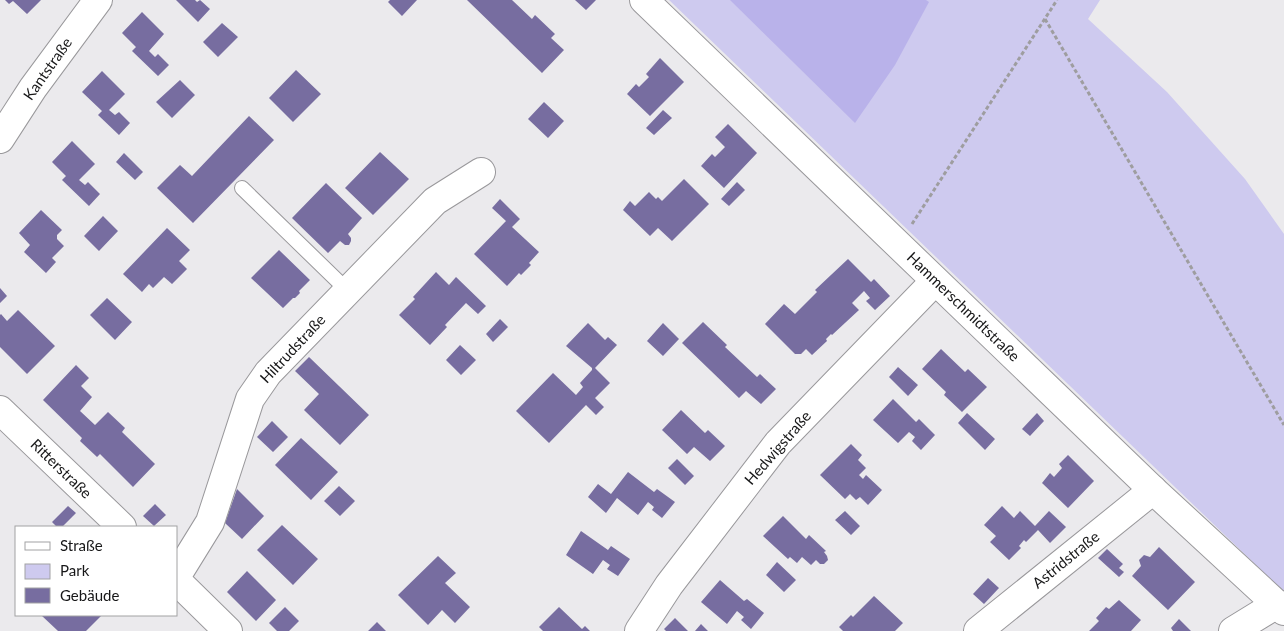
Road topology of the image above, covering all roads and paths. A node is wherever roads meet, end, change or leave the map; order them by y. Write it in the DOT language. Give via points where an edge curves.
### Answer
graph roads {
  1 [pos="98,0"];
  2 [pos="644,0"];
  3 [pos="1057,0"];
  4 [pos="1046,19"];
  5 [pos="0,139"];
  6 [pos="480,172"];
  7 [pos="242,188"];
  8 [pos="898,245"];
  9 [pos="935,281"];
  10 [pos="348,291"];
  11 [pos="0,410"];
  12 [pos="1284,424"];
  13 [pos="1153,490"];
  14 [pos="121,526"];
  15 [pos="178,576"];
  16 [pos="178,581"];
  17 [pos="1280,607"];
  18 [pos="228,631"];
  19 [pos="639,631"];
  20 [pos="978,631"];
  21 [pos="1233,631"];
  1 -- 5 [label="street, Kantstraße"];
  2 -- 8 [label="street, Hammerschmidtstraße"];
  3 -- 4 [label="path"];
  4 -- 8 [label="path"];
  4 -- 12 [label="path"];
  6 -- 10 [label="street, Hiltrudstraße" via="435,202"];
  7 -- 10 [label="lane"];
  8 -- 9 [label="street, Hammerschmidtstraße"];
  9 -- 13 [label="street, Hammerschmidtstraße"];
  9 -- 19 [label="street, Hedwigstraße" via="778,443 669,585"];
  10 -- 15 [label="street, Hiltrudstraße" via="268,373 250,399 210,522"];
  11 -- 14 [label="street, Ritterstraße"];
  13 -- 17 [label="street, Hammerschmidtstraße"];
  13 -- 20 [label="street, Astridstraße"];
  16 -- 18 [label="street"];
  17 -- 21 [label="street"];
}
